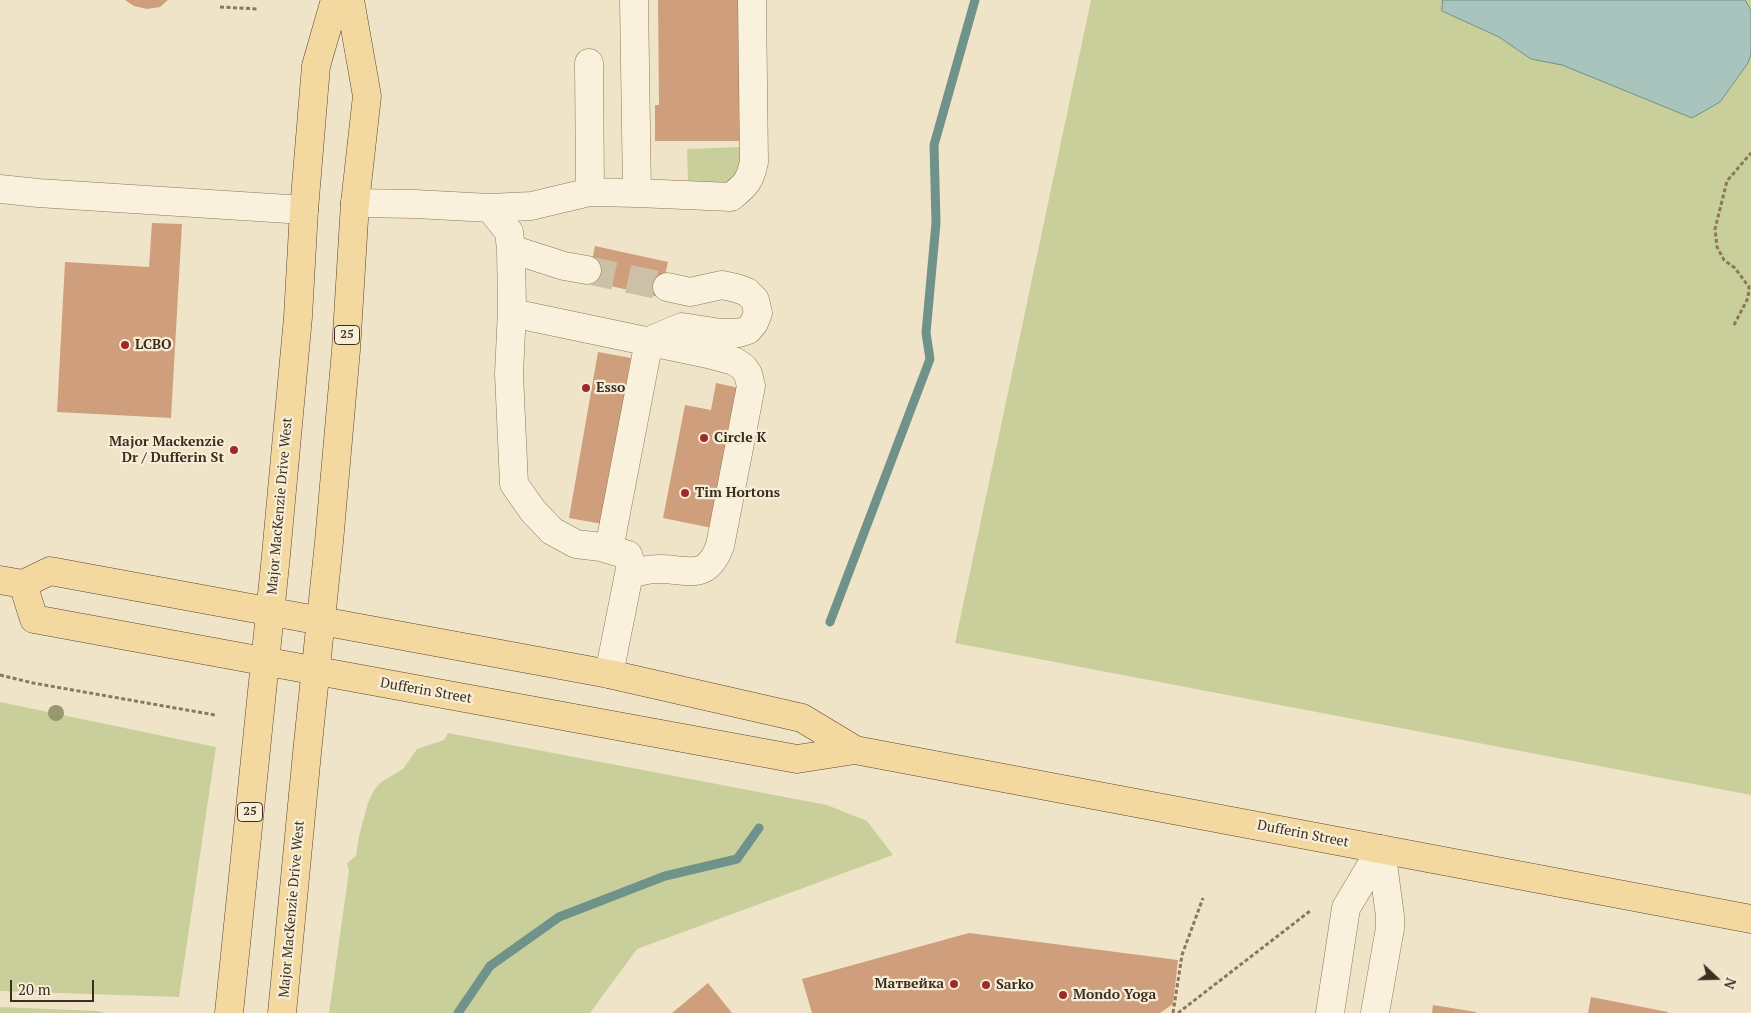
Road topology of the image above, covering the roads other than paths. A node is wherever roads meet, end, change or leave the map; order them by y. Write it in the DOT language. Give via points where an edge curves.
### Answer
graph roads {
  1 [pos="335,0"];
  2 [pos="350,0"];
  3 [pos="634,0"];
  4 [pos="752,0"];
  5 [pos="589,63"];
  6 [pos="0,189"];
  7 [pos="590,192"];
  8 [pos="637,193"];
  9 [pos="355,203"];
  10 [pos="490,208"];
  11 [pos="304,210"];
  12 [pos="511,249"];
  13 [pos="587,270"];
  14 [pos="667,287"];
  15 [pos="512,313"];
  16 [pos="650,341"];
  17 [pos="609,549"];
  18 [pos="629,575"];
  19 [pos="12,582"];
  20 [pos="270,611"];
  21 [pos="321,620"];
  22 [pos="265,662"];
  23 [pos="315,671"];
  24 [pos="609,674"];
  25 [pos="855,750"];
  26 [pos="1381,849"];
  27 [pos="1751,919"];
  28 [pos="229,1013"];
  29 [pos="282,1013"];
  30 [pos="1330,1013"];
  31 [pos="1374,1013"];
  1 -- 11 [label="main road, Major MacKenzie Drive West / 25" via="316,66"];
  2 -- 9 [label="main road, Major MacKenzie Drive West / 25" via="367,96"];
  3 -- 8 [label="street"];
  4 -- 8 [label="street" via="754,162 751,177 731,197"];
  5 -- 7 [label="street"];
  6 -- 11 [label="street"];
  7 -- 8 [label="street"];
  7 -- 10 [label="street" via="531,206"];
  9 -- 10 [label="street"];
  9 -- 21 [label="main road, Major MacKenzie Drive West / 25" via="346,350"];
  10 -- 12 [label="street" via="510,232"];
  11 -- 20 [label="main road, Major MacKenzie Drive West / 25" via="298,317"];
  12 -- 13 [label="street"];
  12 -- 15 [label="street"];
  14 -- 16 [label="street" via="690,292 722,285 736,288 755,300 758,312 748,330 739,333 682,327"];
  15 -- 16 [label="street"];
  15 -- 17 [label="street" via="509,374 514,484 552,531 576,544"];
  16 -- 17 [label="street"];
  16 -- 18 [label="street" via="734,361 748,374 751,386 720,546 711,564 694,571 642,570"];
  17 -- 18 [label="street" via="628,555 631,564"];
  18 -- 24 [label="street"];
  19 -- 20 [label="main road, Dufferin Street" via="50,571"];
  19 -- 22 [label="main road, Dufferin Street" via="34,619"];
  20 -- 21 [label="main road, Dufferin Street"];
  20 -- 22 [label="main road, Major MacKenzie Drive West / 25"];
  21 -- 23 [label="main road, Major MacKenzie Drive West / 25"];
  21 -- 24 [label="main road, Dufferin Street"];
  22 -- 23 [label="main road, Dufferin Street"];
  22 -- 28 [label="main road, Major MacKenzie Drive West / 25"];
  23 -- 25 [label="main road, Dufferin Street" via="797,758"];
  23 -- 29 [label="main road, Major MacKenzie Drive West / 25"];
  24 -- 25 [label="main road, Dufferin Street" via="802,718"];
  25 -- 26 [label="main road, Dufferin Street"];
  26 -- 27 [label="main road, Dufferin Street"];
  26 -- 30 [label="street" via="1346,908"];
  26 -- 31 [label="street" via="1390,928"];
}
